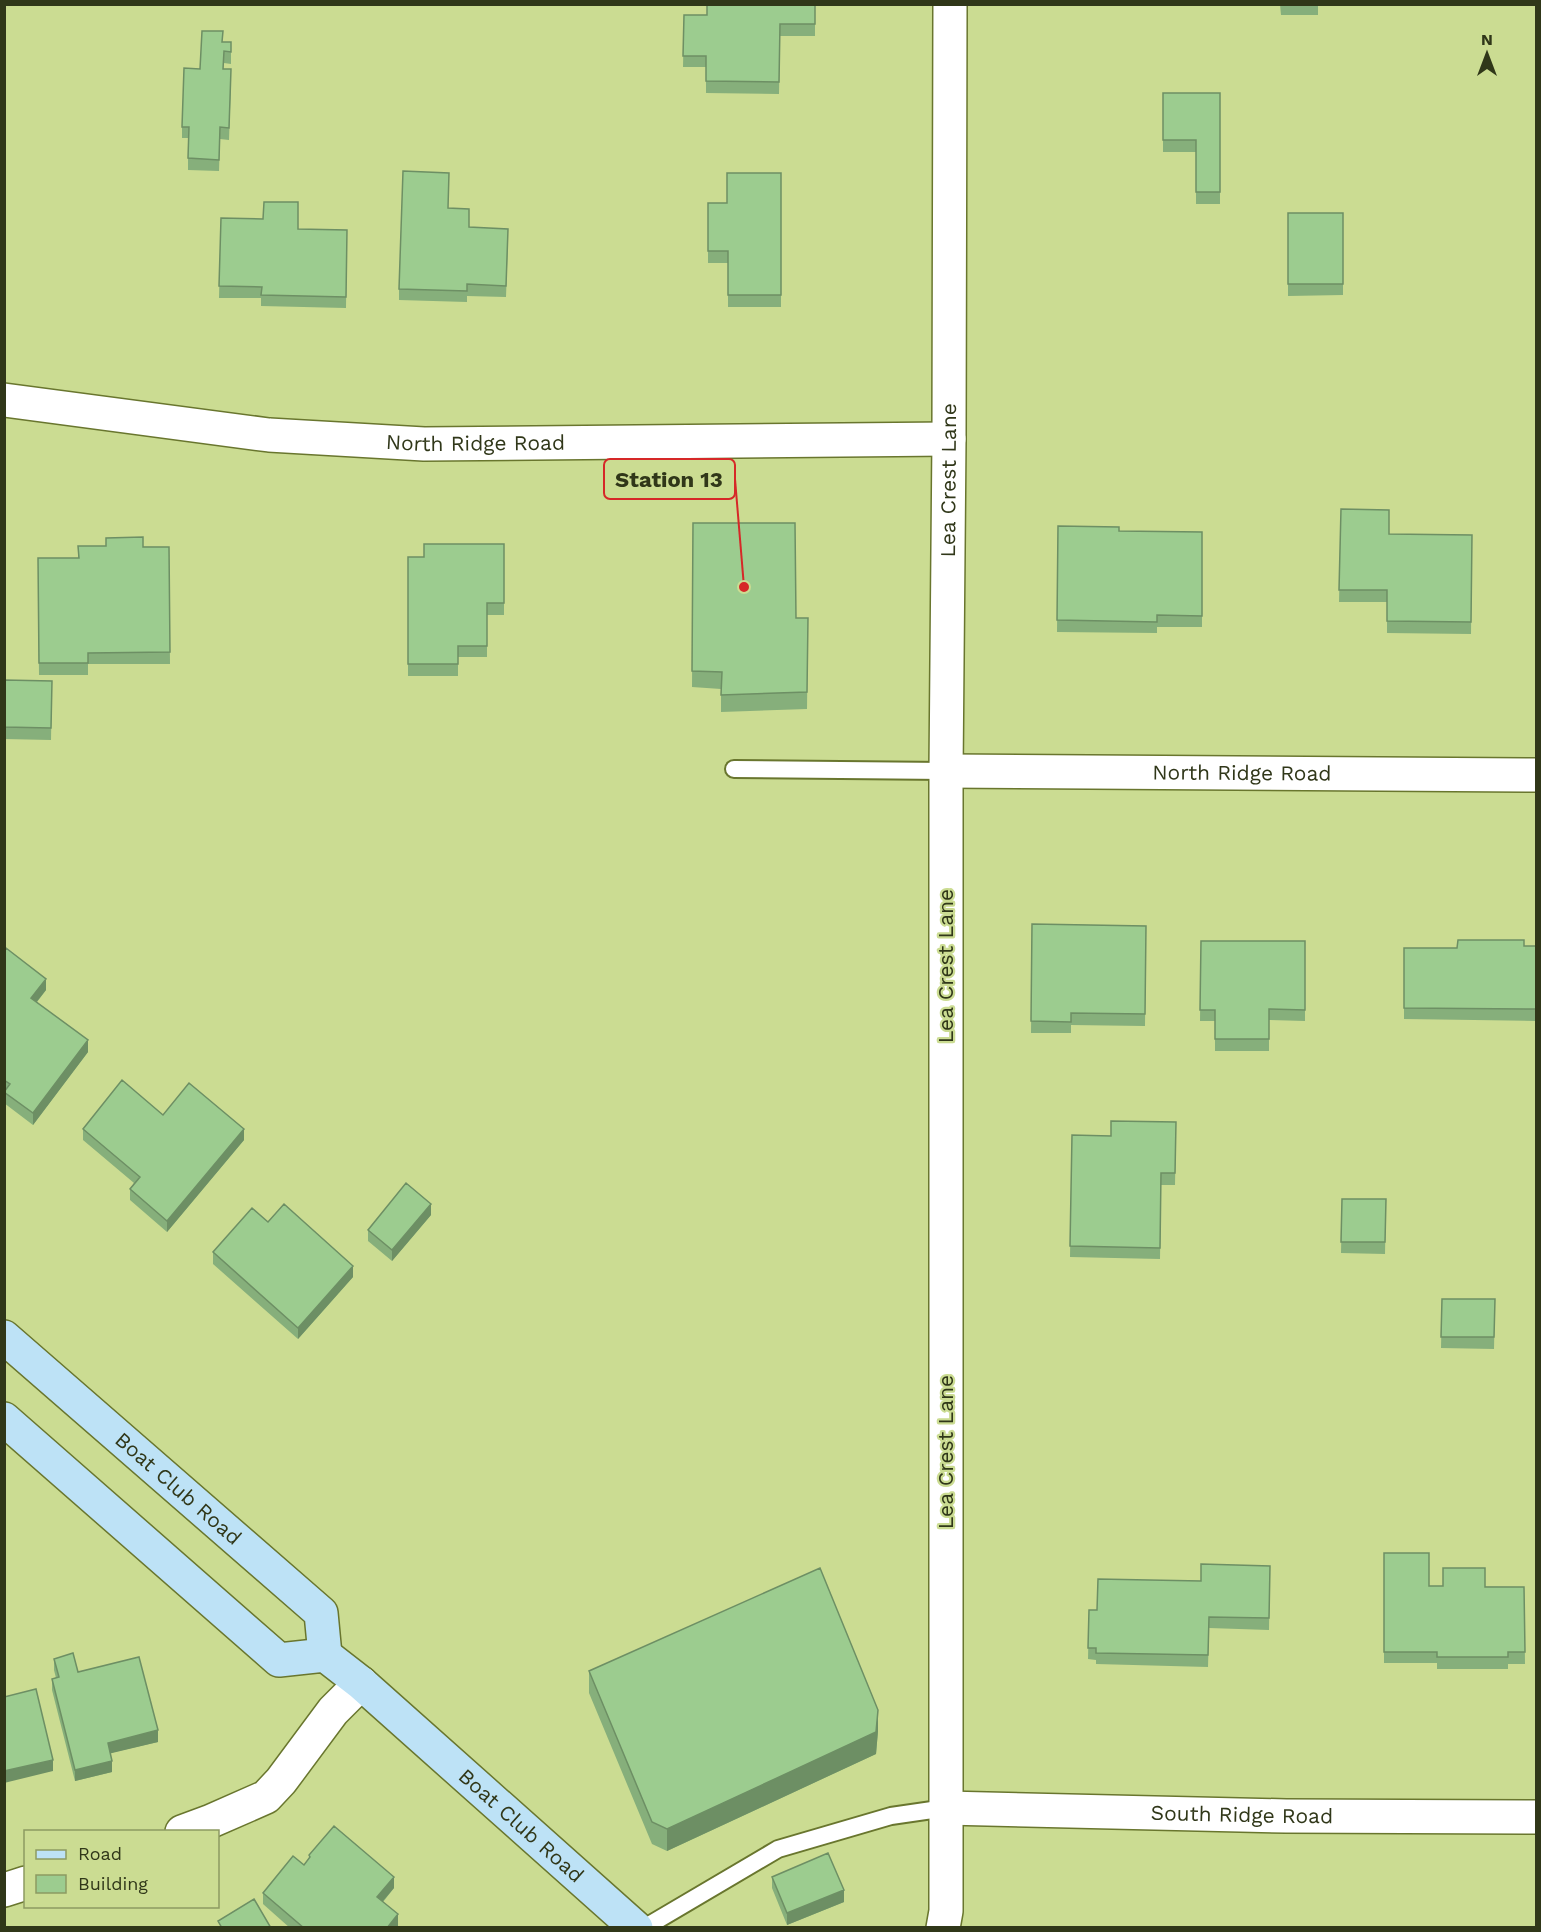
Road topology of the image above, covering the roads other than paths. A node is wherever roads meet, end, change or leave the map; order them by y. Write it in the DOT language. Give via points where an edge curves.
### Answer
graph roads {
  1 [pos="950,4"];
  2 [pos="4,400"];
  3 [pos="949,439"];
  4 [pos="734,770"];
  5 [pos="946,771"];
  6 [pos="1536,775"];
  7 [pos="4,1337"];
  8 [pos="4,1419"];
  9 [pos="325,1655"];
  10 [pos="361,1683"];
  11 [pos="946,1808"];
  12 [pos="1536,1817"];
  13 [pos="187,1830"];
  14 [pos="24,1884"];
  15 [pos="4,1890"];
  16 [pos="636,1928"];
  17 [pos="644,1928"];
  18 [pos="943,1928"];
  1 -- 3 [label="street, Lea Crest Lane"];
  2 -- 3 [label="street, North Ridge Road" via="269,435 424,444"];
  3 -- 5 [label="street, Lea Crest Lane"];
  4 -- 5 [label="lane"];
  5 -- 6 [label="street, North Ridge Road"];
  5 -- 11 [label="street, Lea Crest Lane"];
  7 -- 9 [label="main road, Boat Club Road" via="321,1613"];
  8 -- 9 [label="main road" via="279,1660"];
  9 -- 10 [label="main road, Boat Club Road"];
  10 -- 13 [label="street" via="333,1711 266,1797"];
  10 -- 16 [label="main road, Boat Club Road"];
  11 -- 12 [label="street, South Ridge Road"];
  11 -- 17 [label="lane" via="891,1816 778,1849"];
  11 -- 18 [label="street, Lea Crest Lane"];
  14 -- 15 [label="street"];
}
